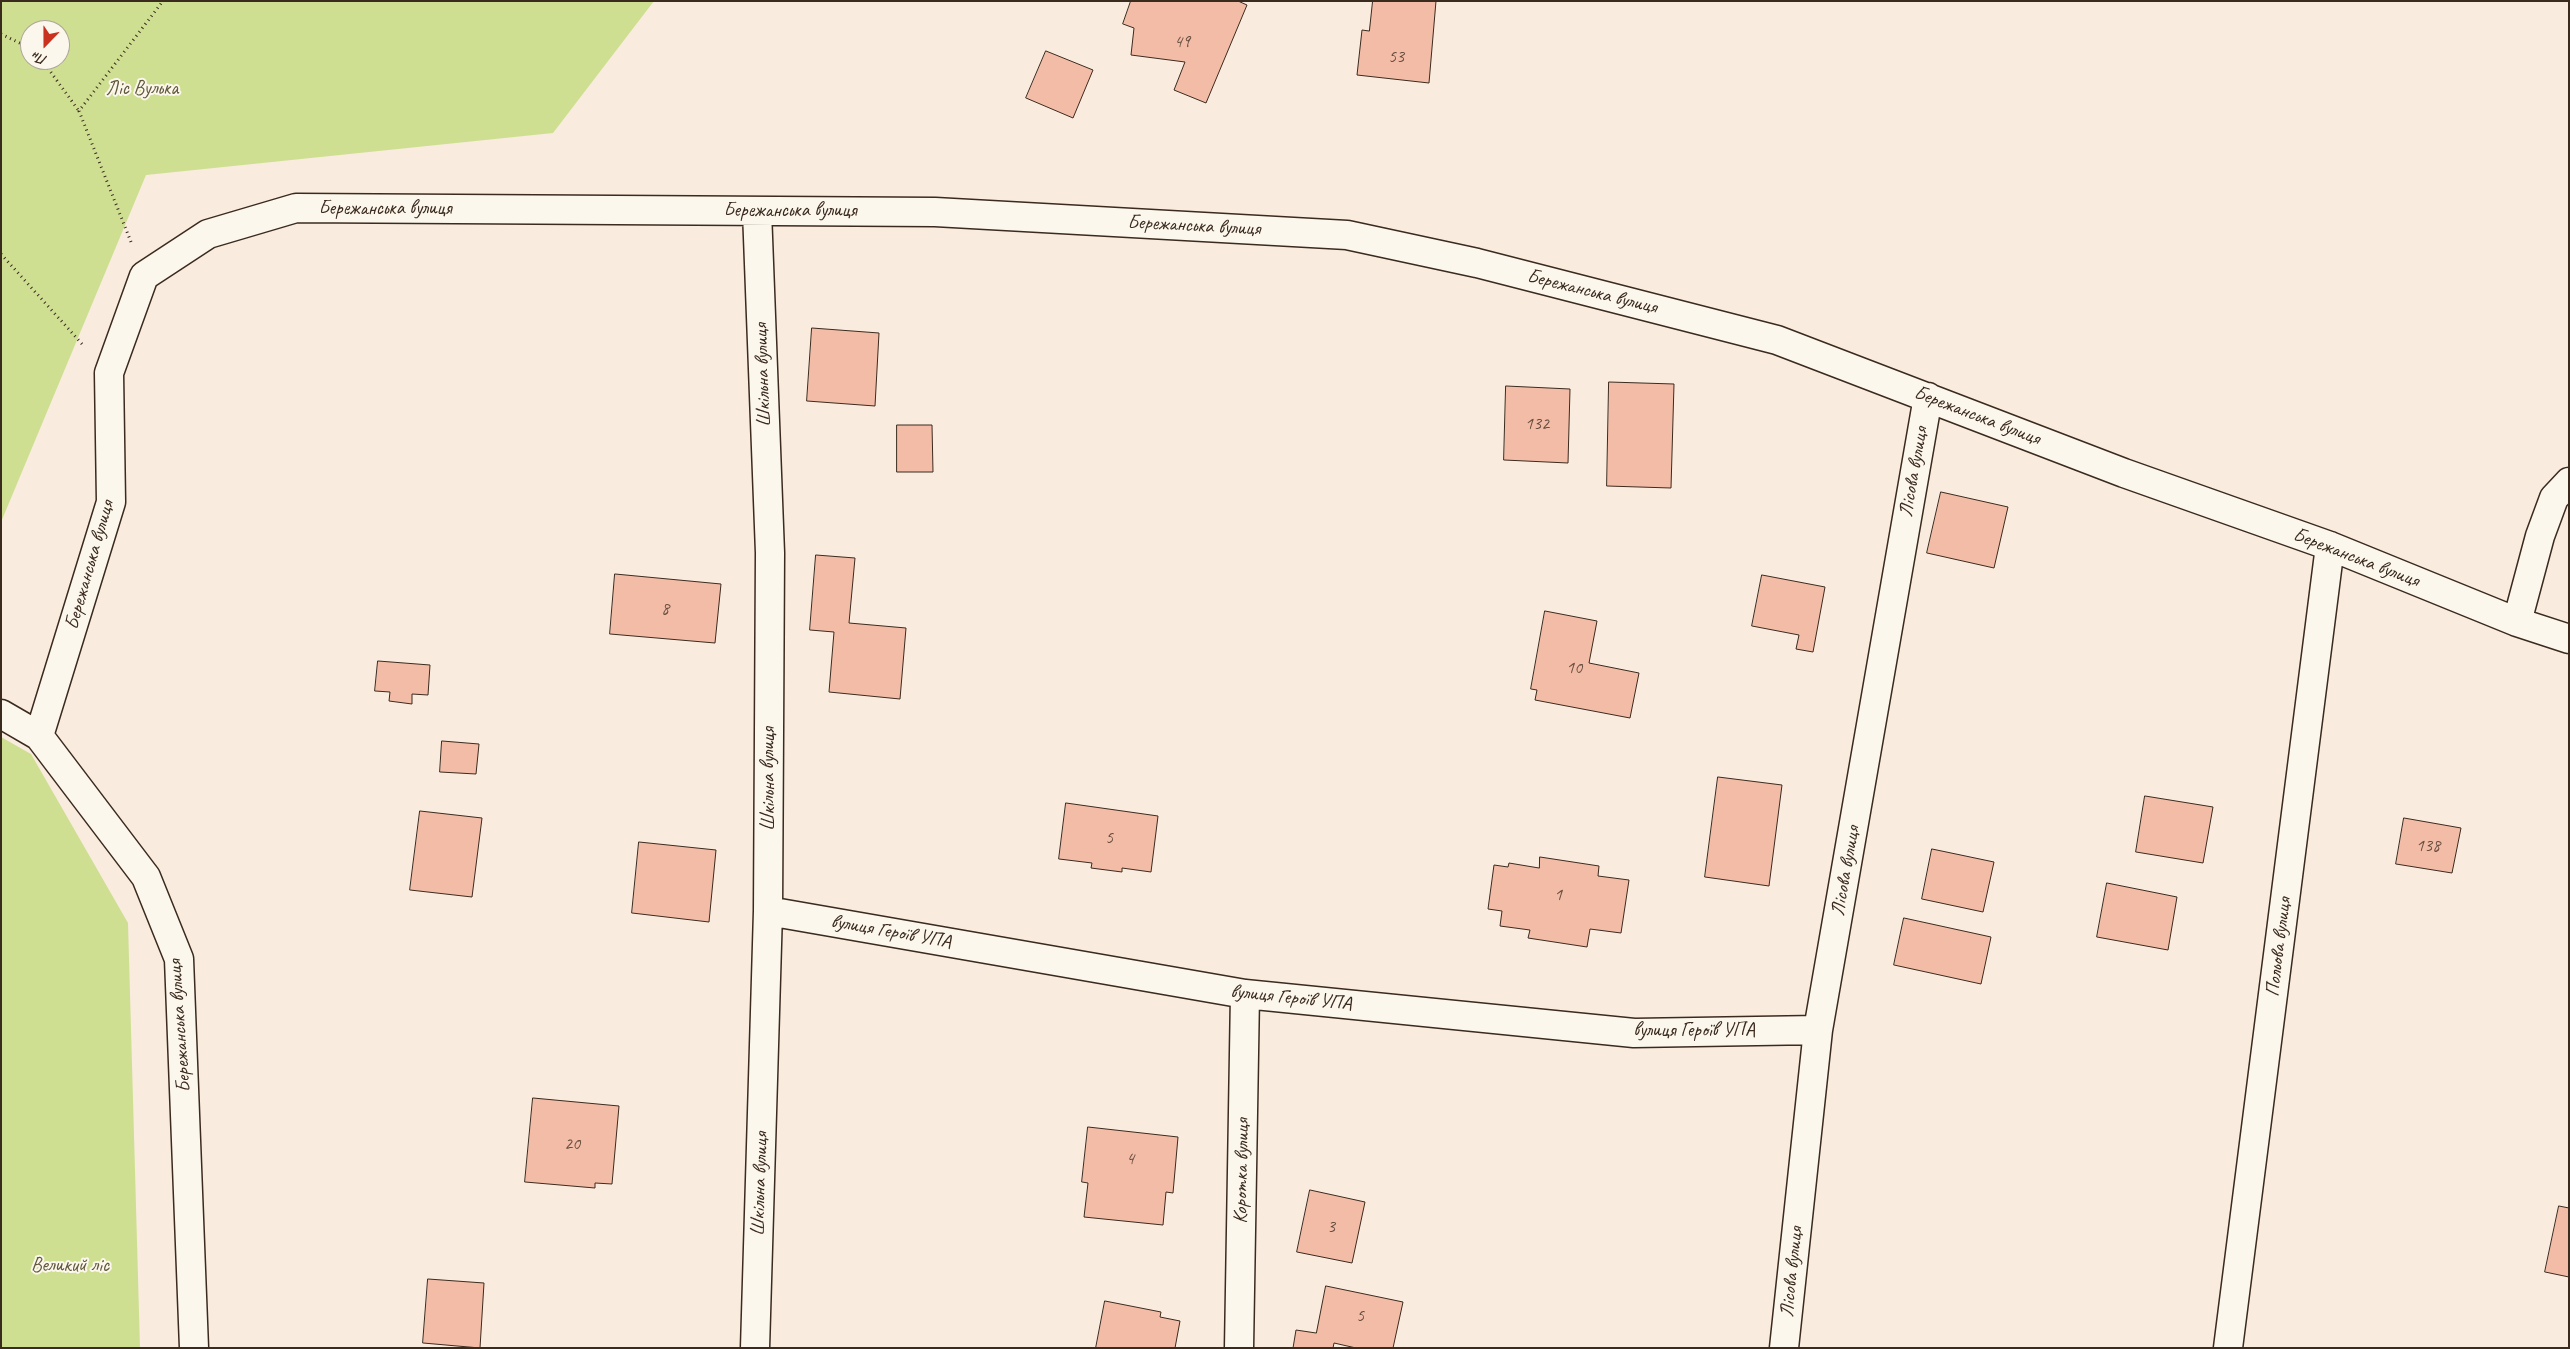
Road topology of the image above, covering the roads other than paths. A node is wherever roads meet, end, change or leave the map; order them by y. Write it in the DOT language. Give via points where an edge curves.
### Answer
graph roads {
  1 [pos="757,211"];
  2 [pos="1928,396"];
  3 [pos="2569,482"];
  4 [pos="2330,546"];
  5 [pos="2517,622"];
  6 [pos="2569,639"];
  7 [pos="1,714"];
  8 [pos="39,736"];
  9 [pos="768,911"];
  10 [pos="1245,994"];
  11 [pos="1818,1030"];
  12 [pos="194,1348"];
  13 [pos="755,1348"];
  14 [pos="1239,1348"];
  15 [pos="1784,1348"];
  16 [pos="2228,1348"];
  1 -- 2 [label="street, Бережанська вулиця" via="935,212 1347,234 1477,263 1777,340"];
  1 -- 8 [label="street, Бережанська вулиця" via="296,208 208,234 144,276 109,373 111,502"];
  1 -- 9 [label="street, Шкільна вулиця" via="770,553"];
  2 -- 4 [label="street, Бережанська вулиця" via="2124,473"];
  2 -- 11 [label="street, Лісова вулиця"];
  3 -- 5 [label="street" via="2554,498 2540,536"];
  4 -- 5 [label="street, Бережанська вулиця"];
  4 -- 16 [label="street, Польова вулиця"];
  5 -- 6 [label="street, Бережанська вулиця"];
  7 -- 8 [label="street"];
  8 -- 12 [label="street, Бережанська вулиця" via="146,877 179,959"];
  9 -- 10 [label="street, вулиця Героїв УПА"];
  9 -- 13 [label="street, Шкільна вулиця"];
  10 -- 11 [label="street, вулиця Героїв УПА" via="1634,1033"];
  10 -- 14 [label="street, Коротка вулиця"];
  11 -- 15 [label="street, Лісова вулиця"];
}
